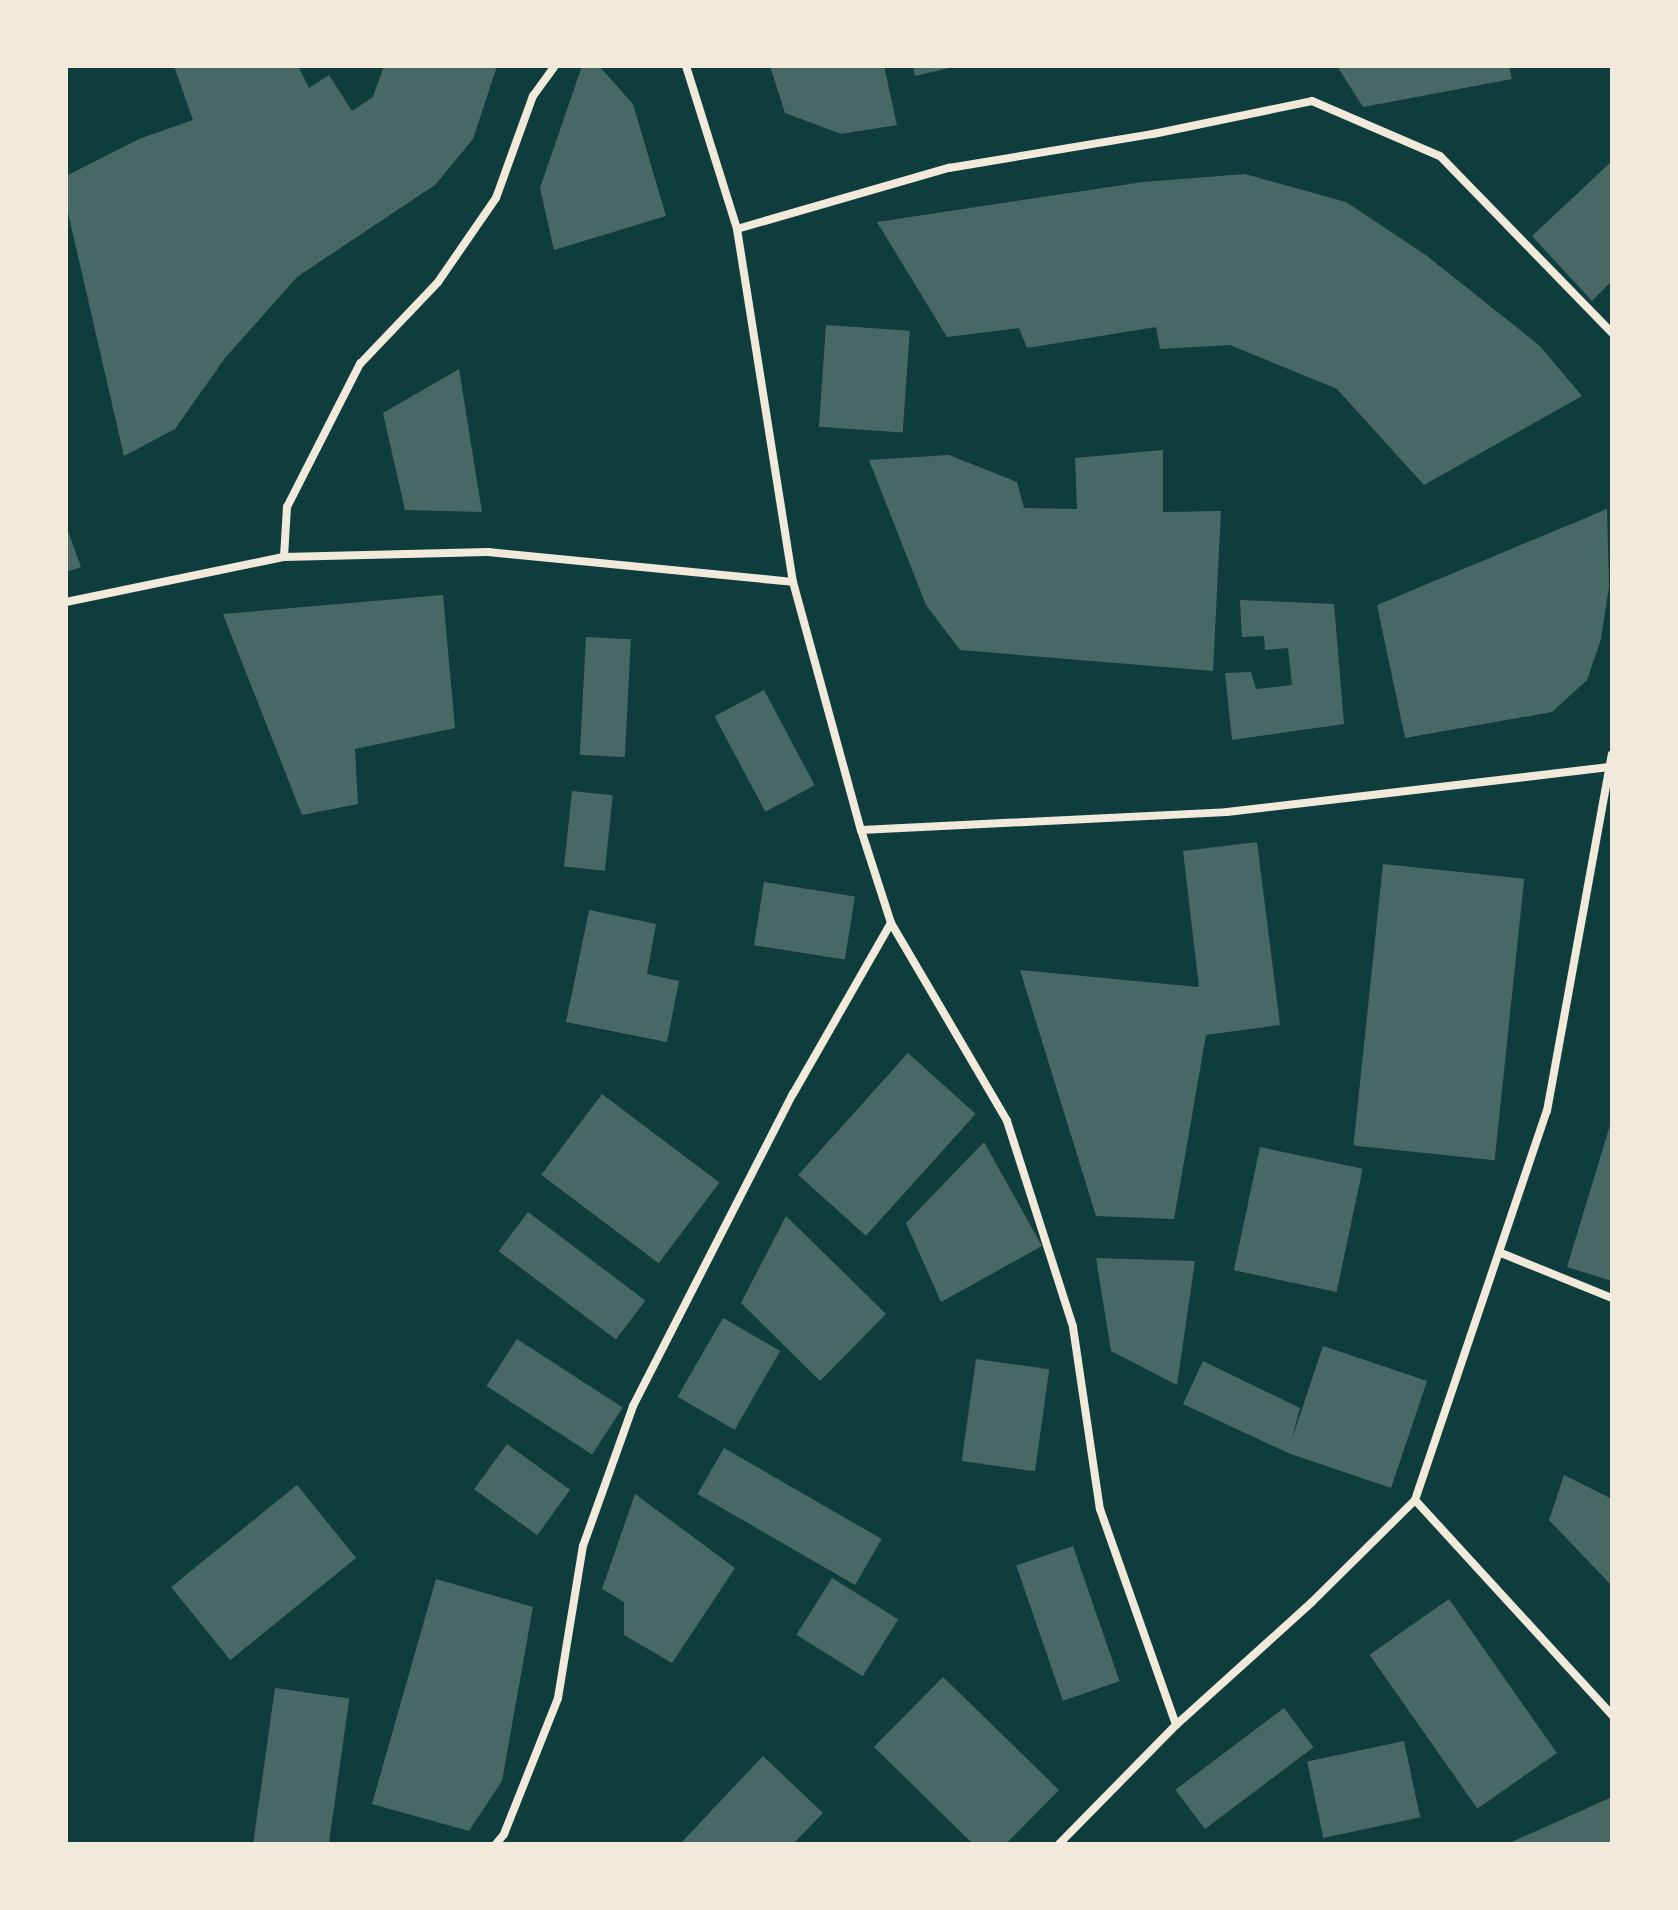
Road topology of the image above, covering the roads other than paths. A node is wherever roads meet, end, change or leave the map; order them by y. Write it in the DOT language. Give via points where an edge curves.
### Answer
graph roads {
  1 [pos="555,66"];
  2 [pos="686,66"];
  3 [pos="737,229"];
  4 [pos="1612,333"];
  5 [pos="284,557"];
  6 [pos="793,582"];
  7 [pos="66,602"];
  8 [pos="1612,755"];
  9 [pos="1609,767"];
  10 [pos="861,830"];
  11 [pos="891,923"];
  12 [pos="1501,1253"];
  13 [pos="1612,1298"];
  14 [pos="1415,1500"];
  15 [pos="1612,1715"];
  16 [pos="1176,1725"];
  17 [pos="496,1844"];
  18 [pos="1059,1844"];
  1 -- 5 [label="street" via="533,96 496,198 438,282 360,364 287,507"];
  2 -- 3 [label="street"];
  3 -- 4 [label="street" via="949,168 1312,101 1440,156"];
  3 -- 6 [label="street"];
  5 -- 6 [label="street" via="488,552"];
  5 -- 7 [label="street"];
  6 -- 10 [label="street"];
  8 -- 9 [label="street"];
  9 -- 10 [label="street" via="1227,812"];
  9 -- 12 [label="street" via="1547,1111"];
  10 -- 11 [label="street"];
  11 -- 16 [label="street" via="1007,1121 1073,1327 1100,1509"];
  11 -- 17 [label="street" via="793,1094 633,1406 583,1546 558,1698"];
  12 -- 13 [label="street"];
  12 -- 14 [label="street"];
  14 -- 15 [label="street"];
  14 -- 16 [label="street"];
  16 -- 18 [label="street"];
}
